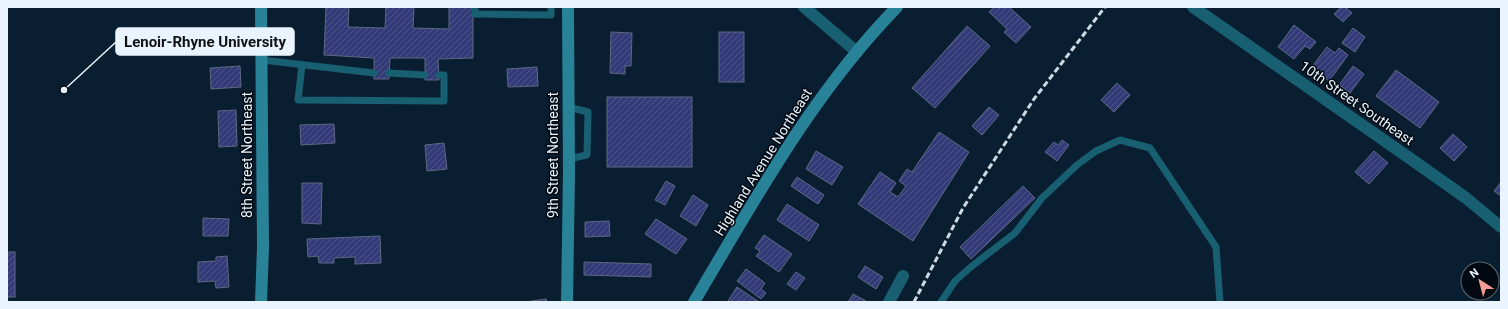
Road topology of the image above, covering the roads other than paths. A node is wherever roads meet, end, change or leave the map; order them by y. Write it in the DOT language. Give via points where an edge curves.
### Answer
graph roads {
  1 [pos="261,7"];
  2 [pos="551,7"];
  3 [pos="568,7"];
  4 [pos="804,7"];
  5 [pos="897,7"];
  6 [pos="1193,7"];
  7 [pos="475,10"];
  8 [pos="857,52"];
  9 [pos="262,60"];
  10 [pos="302,65"];
  11 [pos="374,73"];
  12 [pos="389,73"];
  13 [pos="425,75"];
  14 [pos="439,75"];
  15 [pos="568,107"];
  16 [pos="568,159"];
  17 [pos="1501,227"];
  18 [pos="903,276"];
  19 [pos="261,302"];
  20 [pos="567,302"];
  21 [pos="694,302"];
  22 [pos="889,302"];
  23 [pos="941,302"];
  24 [pos="1220,302"];
  1 -- 9 [label="main road, 8th Street Northeast"];
  2 -- 7 [label="lane" via="551,15"];
  3 -- 15 [label="main road, 9th Street Northeast"];
  4 -- 8 [label="street"];
  5 -- 8 [label="main road, Highland Avenue Northeast"];
  6 -- 17 [label="street, 10th Street Southeast" via="1466,198"];
  8 -- 21 [label="main road, Highland Avenue Northeast" via="816,104 785,150"];
  9 -- 10 [label="lane"];
  9 -- 19 [label="main road, 8th Street Northeast"];
  10 -- 11 [label="lane"];
  10 -- 14 [label="lane" via="298,100 444,101 444,75"];
  12 -- 13 [label="lane"];
  15 -- 16 [label="main road, 9th Street Northeast"];
  15 -- 16 [label="lane" via="588,112 587,155"];
  16 -- 20 [label="main road, 9th Street Northeast"];
  18 -- 22 [label="street"];
  23 -- 24 [label="lane" via="955,281 1015,233 1042,198 1076,165 1096,151 1120,140 1150,148 1216,247"];
}
